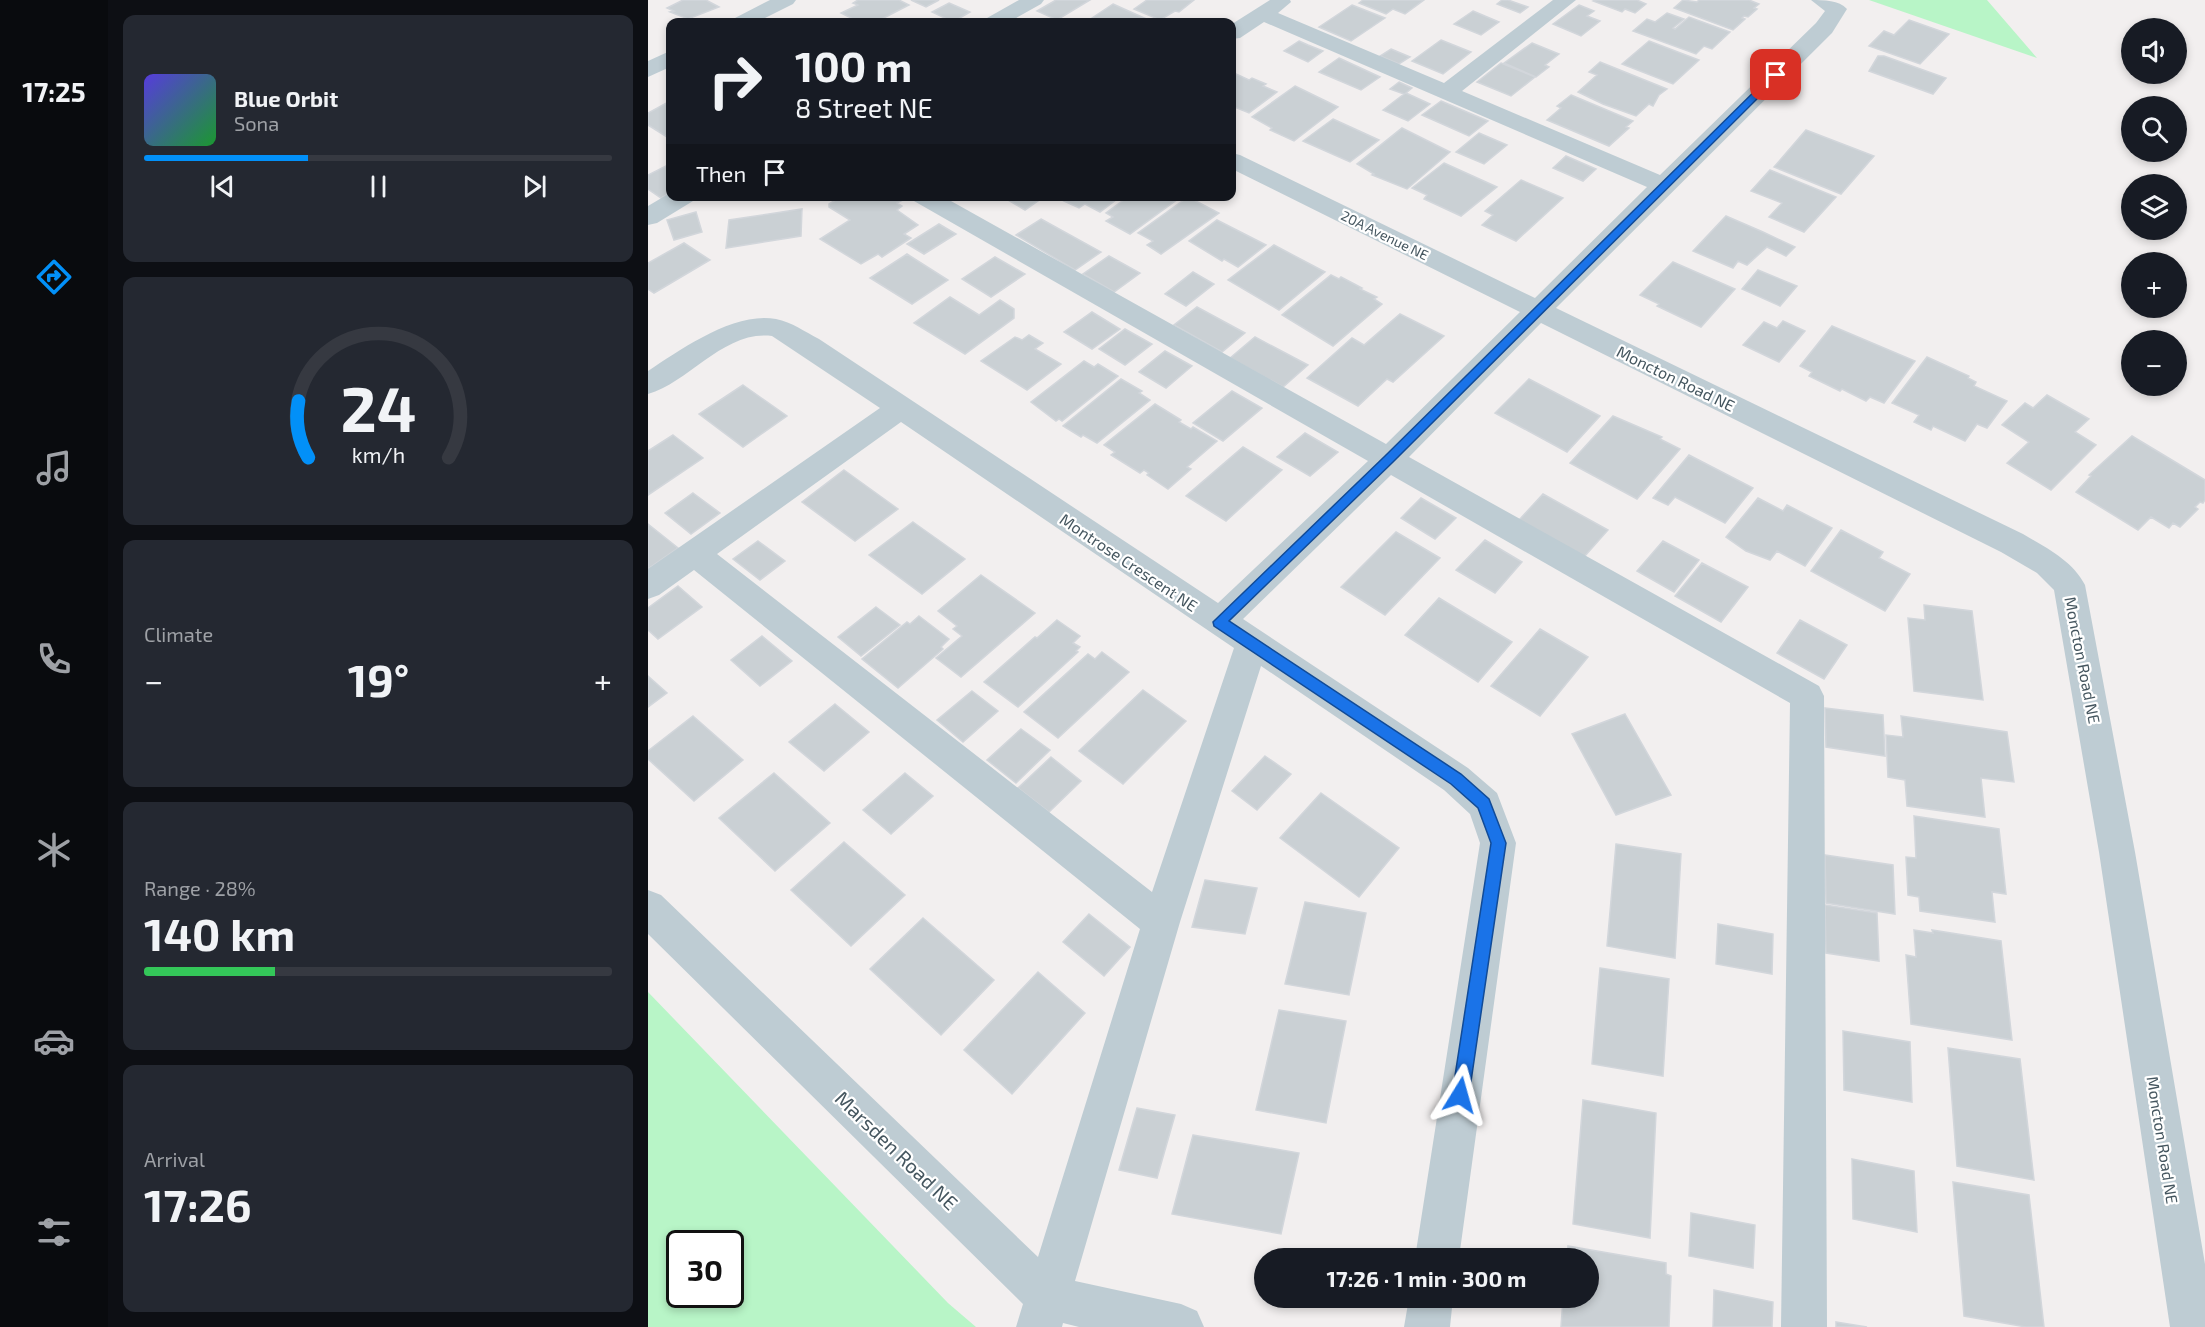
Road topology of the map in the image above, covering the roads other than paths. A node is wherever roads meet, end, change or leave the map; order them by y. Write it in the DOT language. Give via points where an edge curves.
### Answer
graph roads {
  1 [pos="786,0"];
  2 [pos="1034,0"];
  3 [pos="1284,0"];
  4 [pos="1566,0"];
  5 [pos="1829,5"];
  6 [pos="1263,14"];
  7 [pos="750,18"];
  8 [pos="1001,18"];
  9 [pos="1236,31"];
  10 [pos="1446,92"];
  11 [pos="1236,162"];
  12 [pos="1663,185"];
  13 [pos="675,201"];
  14 [pos="931,201"];
  15 [pos="648,217"];
  16 [pos="1538,311"];
  17 [pos="648,384"];
  18 [pos="900,408"];
  19 [pos="1389,459"];
  20 [pos="694,553"];
  21 [pos="648,586"];
  22 [pos="1219,622"];
  23 [pos="1252,642"];
  24 [pos="648,908"];
  25 [pos="1161,922"];
  26 [pos="1438,1248"];
  27 [pos="1430,1308"];
  28 [pos="1044,1312"];
  29 [pos="1181,1327"];
  30 [pos="1427,1327"];
  31 [pos="1804,1327"];
  32 [pos="2193,1327"];
  1 -- 7 [label="street"];
  2 -- 8 [label="street"];
  3 -- 6 [label="street"];
  4 -- 10 [label="street"];
  5 -- 12 [label="street" via="1824,28"];
  6 -- 9 [label="street"];
  6 -- 10 [label="street"];
  10 -- 12 [label="street"];
  11 -- 16 [label="street, 20A Avenue NE"];
  12 -- 16 [label="street"];
  13 -- 15 [label="street"];
  14 -- 19 [label="street"];
  16 -- 19 [label="street"];
  16 -- 32 [label="street, Moncton Road NE" via="2012,543 2048,564 2068,585 2117,852"];
  17 -- 18 [label="street, Montrose Crescent NE" via="706,347 743,330 776,327"];
  18 -- 20 [label="street"];
  18 -- 22 [label="street, Montrose Crescent NE"];
  19 -- 22 [label="street"];
  19 -- 31 [label="street" via="1807,696"];
  20 -- 21 [label="street"];
  20 -- 25 [label="street"];
  22 -- 23 [label="street, Montrose Crescent NE"];
  23 -- 25 [label="street"];
  23 -- 26 [label="street, Montrose Crescent NE" via="1456,779 1484,804 1498,843"];
  24 -- 28 [label="street, Marsden Road NE"];
  25 -- 28 [label="street"];
  27 -- 30 [label="street"];
  28 -- 29 [label="street"];
}
